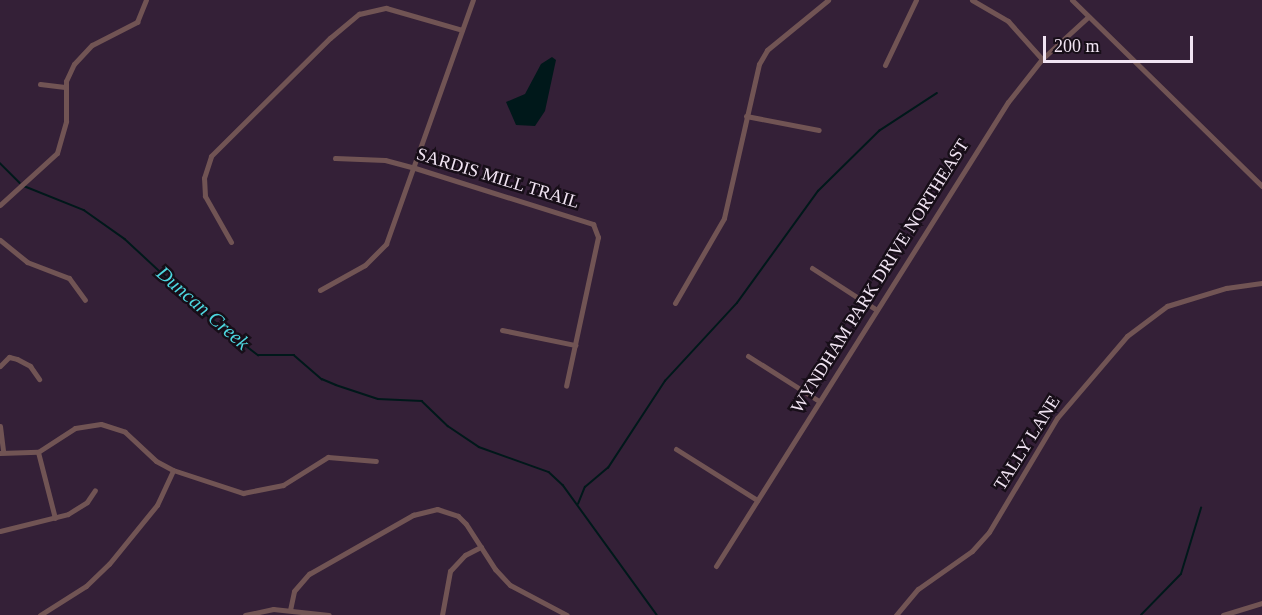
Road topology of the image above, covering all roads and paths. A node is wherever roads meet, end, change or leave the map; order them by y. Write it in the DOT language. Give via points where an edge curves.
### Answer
graph roads {
  1 [pos="147,0"];
  2 [pos="473,0"];
  3 [pos="828,0"];
  4 [pos="916,0"];
  5 [pos="972,0"];
  6 [pos="1072,0"];
  7 [pos="1088,17"];
  8 [pos="462,30"];
  9 [pos="1042,59"];
  10 [pos="885,65"];
  11 [pos="40,84"];
  12 [pos="65,87"];
  13 [pos="746,116"];
  14 [pos="819,130"];
  15 [pos="335,158"];
  16 [pos="415,168"];
  17 [pos="1262,186"];
  18 [pos="0,205"];
  19 [pos="0,240"];
  20 [pos="231,242"];
  21 [pos="812,268"];
  22 [pos="1262,283"];
  23 [pos="320,290"];
  24 [pos="85,300"];
  25 [pos="675,303"];
  26 [pos="877,310"];
  27 [pos="502,330"];
  28 [pos="574,345"];
  29 [pos="748,356"];
  30 [pos="0,366"];
  31 [pos="39,379"];
  32 [pos="566,386"];
  33 [pos="819,400"];
  34 [pos="0,426"];
  35 [pos="676,449"];
  36 [pos="38,452"];
  37 [pos="2,453"];
  38 [pos="376,461"];
  39 [pos="173,470"];
  40 [pos="95,490"];
  41 [pos="757,500"];
  42 [pos="55,518"];
  43 [pos="0,531"];
  44 [pos="481,547"];
  45 [pos="716,566"];
  46 [pos="1262,603"];
  47 [pos="290,610"];
  48 [pos="40,615"];
  49 [pos="245,615"];
  50 [pos="329,615"];
  51 [pos="442,615"];
  52 [pos="567,615"];
  53 [pos="896,615"];
  54 [pos="1224,615"];
  1 -- 12 [label="street" via="137,22 82,54"];
  2 -- 8 [label="street"];
  3 -- 13 [label="street" via="767,50 759,64"];
  4 -- 10 [label="street"];
  5 -- 9 [label="street" via="1008,21"];
  6 -- 7 [label="street"];
  7 -- 9 [label="street, WYNDHAM PARK DRIVE NORTHEAST"];
  7 -- 17 [label="street"];
  8 -- 16 [label="street"];
  8 -- 20 [label="street" via="402,10 372,9 359,14 330,38 211,156 204,178 205,196"];
  9 -- 26 [label="street, WYNDHAM PARK DRIVE NORTHEAST" via="1008,102"];
  11 -- 12 [label="street"];
  12 -- 18 [label="street" via="65,132 57,153"];
  13 -- 14 [label="street"];
  13 -- 25 [label="street" via="724,218"];
  15 -- 16 [label="street, SARDIS MILL TRAIL" via="385,160"];
  16 -- 23 [label="street" via="386,244 364,265"];
  16 -- 28 [label="street, SARDIS MILL TRAIL" via="586,221 597,228"];
  19 -- 24 [label="street" via="27,262 69,278"];
  21 -- 26 [label="street"];
  22 -- 53 [label="street, TALLY LANE" via="1226,288 1167,306 1127,336 1057,418 989,532 972,551 918,589"];
  26 -- 33 [label="street, WYNDHAM PARK DRIVE NORTHEAST"];
  27 -- 28 [label="street"];
  28 -- 32 [label="street, SARDIS MILL TRAIL"];
  29 -- 33 [label="street"];
  30 -- 31 [label="street" via="9,357 17,358 30,366"];
  33 -- 41 [label="street, WYNDHAM PARK DRIVE NORTHEAST"];
  34 -- 37 [label="street"];
  35 -- 41 [label="street"];
  36 -- 37 [label="street"];
  36 -- 39 [label="street" via="75,428 101,424 125,432 156,461"];
  36 -- 42 [label="street"];
  38 -- 39 [label="street" via="328,457 283,485 257,492 229,490"];
  39 -- 48 [label="street" via="157,505 110,564 86,586"];
  40 -- 42 [label="street" via="78,509"];
  41 -- 45 [label="street, WYNDHAM PARK DRIVE NORTHEAST"];
  42 -- 43 [label="street"];
  44 -- 47 [label="street" via="458,516 447,511 424,510 309,574 294,591"];
  44 -- 51 [label="street" via="465,555 450,571"];
  44 -- 52 [label="street" via="510,585"];
  46 -- 54 [label="street"];
  47 -- 49 [label="street"];
  47 -- 50 [label="street"];
}
